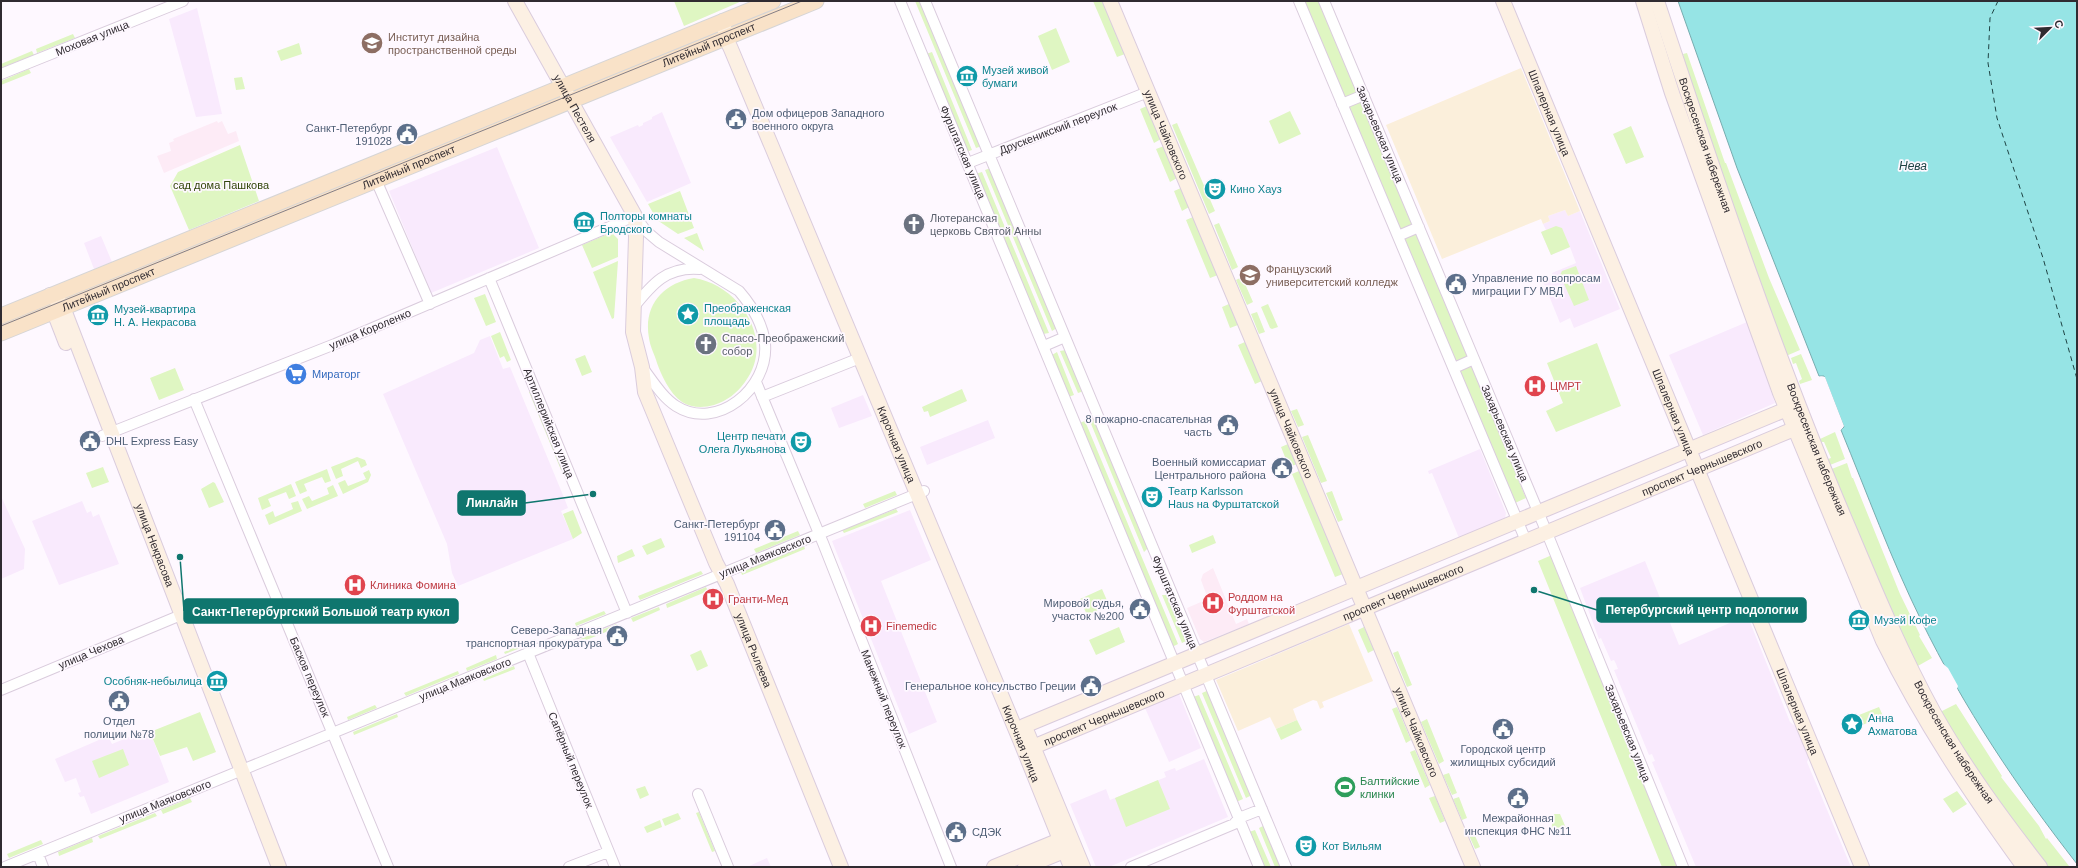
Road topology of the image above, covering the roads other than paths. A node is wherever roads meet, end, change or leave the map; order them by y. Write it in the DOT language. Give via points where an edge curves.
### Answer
graph roads {
  1 [pos="183,1"];
  2 [pos="515,1"];
  3 [pos="773,1"];
  4 [pos="816,1"];
  5 [pos="900,1"];
  6 [pos="925,1"];
  7 [pos="1110,1"];
  8 [pos="1299,1"];
  9 [pos="1324,1"];
  10 [pos="1503,1"];
  11 [pos="1513,1"];
  12 [pos="1643,1"];
  13 [pos="1657,1"];
  14 [pos="723,21"];
  15 [pos="729,37"];
  16 [pos="1,74"];
  17 [pos="564,87"];
  18 [pos="1148,92"];
  19 [pos="1364,95"];
  20 [pos="572,101"];
  21 [pos="1342,104"];
  22 [pos="989,155"];
  23 [pos="968,163"];
  24 [pos="376,180"];
  25 [pos="635,216"];
  26 [pos="1419,227"];
  27 [pos="1398,236"];
  28 [pos="702,269"];
  29 [pos="489,278"];
  30 [pos="50,295"];
  31 [pos="430,304"];
  32 [pos="633,308"];
  33 [pos="58,310"];
  34 [pos="1,316"];
  35 [pos="1,333"];
  36 [pos="1065,337"];
  37 [pos="1044,346"];
  38 [pos="860,358"];
  39 [pos="1474,359"];
  40 [pos="642,367"];
  41 [pos="1454,368"];
  42 [pos="756,382"];
  43 [pos="762,397"];
  44 [pos="194,399"];
  45 [pos="1787,409"];
  46 [pos="1801,415"];
  47 [pos="1794,429"];
  48 [pos="106,435"];
  49 [pos="1693,448"];
  50 [pos="1701,468"];
  51 [pos="921,492"];
  52 [pos="1538,512"];
  53 [pos="1518,521"];
  54 [pos="1547,533"];
  55 [pos="818,534"];
  56 [pos="1526,541"];
  57 [pos="722,574"];
  58 [pos="1356,588"];
  59 [pos="1365,609"];
  60 [pos="627,613"];
  61 [pos="176,617"];
  62 [pos="528,653"];
  63 [pos="1197,654"];
  64 [pos="1175,663"];
  65 [pos="1205,674"];
  66 [pos="1184,683"];
  67 [pos="1,690"];
  68 [pos="1024,726"];
  69 [pos="333,733"];
  70 [pos="1020,740"];
  71 [pos="1033,747"];
  72 [pos="236,772"];
  73 [pos="698,794"];
  74 [pos="1262,809"];
  75 [pos="1239,818"];
  76 [pos="1066,844"];
  77 [pos="608,852"];
  78 [pos="38,854"];
  79 [pos="5,867"];
  80 [pos="43,867"];
  81 [pos="270,867"];
  82 [pos="279,867"];
  83 [pos="388,867"];
  84 [pos="569,867"];
  85 [pos="614,867"];
  86 [pos="728,867"];
  87 [pos="842,867"];
  88 [pos="951,867"];
  89 [pos="994,867"];
  90 [pos="1025,867"];
  91 [pos="1071,867"];
  92 [pos="1083,867"];
  93 [pos="1131,867"];
  94 [pos="1259,867"];
  95 [pos="1286,867"];
  96 [pos="1473,867"];
  97 [pos="1683,867"];
  98 [pos="1862,867"];
  99 [pos="1872,867"];
  100 [pos="2024,867"];
  101 [pos="2040,867"];
  1 -- 16 [label="street, Моховая улица"];
  2 -- 17 [label="street, улица Пестеля"];
  3 -- 14 [label="main road, Литейный проспект"];
  4 -- 15 [label="main road, Литейный проспект"];
  5 -- 23 [label="street, Фурштатская улица"];
  6 -- 22 [label="street, Фурштатская улица"];
  7 -- 18 [label="street, улица Чайковского"];
  8 -- 21 [label="street, Захарьевская улица"];
  9 -- 19 [label="street, Захарьевская улица"];
  10 -- 49 [label="street, Шпалерная улица"];
  11 -- 49 [label="street, Шпалерная улица"];
  12 -- 45 [label="street, Воскресенская набережная" via="1672,93"];
  13 -- 46 [label="street, Воскресенская набережная" via="1693,112"];
  14 -- 15 [label="street, Кирочная улица"];
  14 -- 17 [label="main road, Литейный проспект"];
  15 -- 20 [label="main road, Литейный проспект"];
  15 -- 38 [label="street, Кирочная улица"];
  15 -- 51 [label="street, Кирочная улица"];
  17 -- 20 [label="street, улица Пестеля"];
  17 -- 30 [label="main road, Литейный проспект"];
  18 -- 22 [label="street, Друскеникский переулок"];
  18 -- 58 [label="street, улица Чайковского"];
  19 -- 21 [label="street"];
  19 -- 26 [label="street, Захарьевская улица"];
  20 -- 24 [label="main road, Литейный проспект"];
  20 -- 25 [label="street, улица Пестеля"];
  21 -- 27 [label="street, Захарьевская улица"];
  22 -- 23 [label="street, Друскеникский переулок"];
  22 -- 36 [label="street, Фурштатская улица"];
  23 -- 37 [label="street, Фурштатская улица"];
  24 -- 31 [label="street"];
  24 -- 33 [label="main road, Литейный проспект"];
  25 -- 28 [label="street" via="652,237"];
  25 -- 29 [label="street, улица Короленко"];
  25 -- 32 [label="street"];
  26 -- 27 [label="street"];
  26 -- 39 [label="street, Захарьевская улица"];
  27 -- 41 [label="street, Захарьевская улица"];
  28 -- 32 [label="street" via="688,268 669,273 649,288"];
  28 -- 42 [label="street" via="725,280 739,291 759,321 766,346 765,361"];
  29 -- 31 [label="street, улица Короленко"];
  29 -- 60 [label="street, Артиллерийская улица"];
  30 -- 33 [label="street, улица Некрасова" via="60,303"];
  30 -- 34 [label="main road, Литейный проспект"];
  31 -- 44 [label="street, улица Короленко"];
  32 -- 40 [label="street" via="634,343"];
  33 -- 35 [label="main road, Литейный проспект"];
  33 -- 48 [label="street, улица Некрасова"];
  36 -- 37 [label="street"];
  36 -- 63 [label="street, Фурштатская улица"];
  37 -- 64 [label="street, Фурштатская улица"];
  38 -- 43 [label="street"];
  38 -- 51 [label="street, Кирочная улица"];
  39 -- 41 [label="street"];
  39 -- 52 [label="street, Захарьевская улица"];
  40 -- 42 [label="street" via="656,386 677,406 689,412 702,414 728,407 738,401"];
  40 -- 57 [label="street, улица Рылеева" via="645,392"];
  41 -- 53 [label="street, Захарьевская улица"];
  42 -- 43 [label="street"];
  43 -- 55 [label="street, Манежный переулок"];
  44 -- 48 [label="street, улица Короленко"];
  44 -- 69 [label="street, Басков переулок"];
  45 -- 47 [label="street, Воскресенская набережная"];
  45 -- 49 [label="street, проспект Чернышевского"];
  46 -- 47 [label="street"];
  46 -- 101 [label="street, Воскресенская набережная" via="1912,672 1935,715 1987,796"];
  47 -- 50 [label="street, проспект Чернышевского"];
  47 -- 100 [label="street, Воскресенская набережная" via="1902,678 1951,763"];
  48 -- 61 [label="street, улица Некрасова"];
  49 -- 50 [label="street, Шпалерная улица"];
  49 -- 52 [label="street, проспект Чернышевского"];
  50 -- 54 [label="street, проспект Чернышевского"];
  50 -- 98 [label="street, Шпалерная улица"];
  50 -- 99 [label="street, Шпалерная улица"];
  51 -- 55 [label="street, улица Маяковского"];
  51 -- 68 [label="street, Кирочная улица"];
  51 -- 70 [label="street, Кирочная улица"];
  52 -- 53 [label="street, проспект Чернышевского"];
  52 -- 54 [label="street, Захарьевская улица"];
  53 -- 56 [label="street, Захарьевская улица"];
  53 -- 58 [label="street, проспект Чернышевского"];
  54 -- 56 [label="street, проспект Чернышевского"];
  54 -- 97 [label="street, Захарьевская улица"];
  55 -- 57 [label="street, улица Маяковского"];
  55 -- 88 [label="street, Манежный переулок"];
  56 -- 59 [label="street, проспект Чернышевского"];
  57 -- 60 [label="street, улица Маяковского"];
  57 -- 87 [label="street, улица Рылеева"];
  58 -- 59 [label="street, улица Чайковского"];
  58 -- 63 [label="street, проспект Чернышевского"];
  59 -- 65 [label="street, проспект Чернышевского"];
  59 -- 96 [label="street, улица Чайковского"];
  60 -- 62 [label="street, улица Маяковского"];
  61 -- 67 [label="street, улица Чехова"];
  61 -- 72 [label="street, улица Некрасова"];
  62 -- 69 [label="street, улица Маяковского"];
  62 -- 77 [label="street, Сапёрный переулок"];
  63 -- 64 [label="street, проспект Чернышевского"];
  63 -- 65 [label="street, Фурштатская улица"];
  64 -- 66 [label="street, Фурштатская улица"];
  64 -- 68 [label="street, проспект Чернышевского"];
  65 -- 66 [label="street, проспект Чернышевского"];
  65 -- 74 [label="street, Фурштатская улица"];
  66 -- 71 [label="street, проспект Чернышевского"];
  66 -- 75 [label="street, Фурштатская улица"];
  68 -- 70 [label="street"];
  68 -- 71 [label="street, Кирочная улица"];
  69 -- 72 [label="street, улица Маяковского"];
  69 -- 83 [label="street, Басков переулок"];
  70 -- 71 [label="street, проспект Чернышевского"];
  70 -- 76 [label="street, Кирочная улица"];
  71 -- 76 [label="street, Кирочная улица"];
  72 -- 78 [label="street, улица Маяковского"];
  72 -- 81 [label="street, улица Некрасова"];
  72 -- 82 [label="street, улица Некрасова"];
  73 -- 86 [label="street"];
  74 -- 75 [label="street"];
  74 -- 95 [label="street, Фурштатская улица"];
  75 -- 93 [label="street" via="1234,824"];
  75 -- 94 [label="street, Фурштатская улица"];
  76 -- 89 [label="street"];
  76 -- 90 [label="street"];
  76 -- 91 [label="street, Кирочная улица"];
  76 -- 92 [label="street, Кирочная улица"];
  77 -- 84 [label="street"];
  77 -- 85 [label="street, Сапёрный переулок"];
  78 -- 79 [label="street, улица Маяковского"];
  78 -- 80 [label="street"];
}
